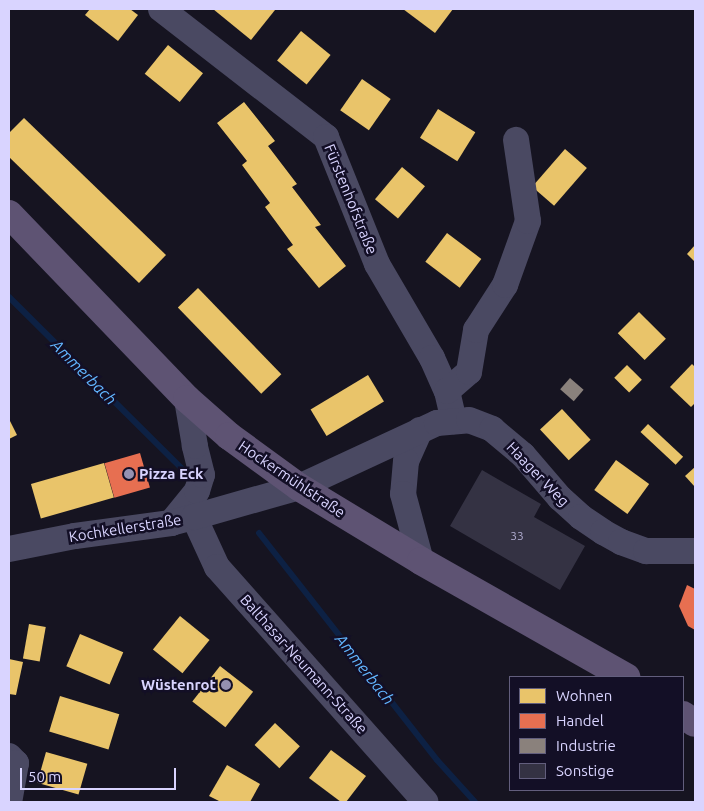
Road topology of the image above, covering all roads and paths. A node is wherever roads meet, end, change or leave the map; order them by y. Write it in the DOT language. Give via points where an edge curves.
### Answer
graph roads {
  1 [pos="161,9"];
  2 [pos="516,140"];
  3 [pos="9,214"];
  4 [pos="447,391"];
  5 [pos="187,399"];
  6 [pos="454,421"];
  7 [pos="420,430"];
  8 [pos="299,487"];
  9 [pos="183,520"];
  10 [pos="9,549"];
  11 [pos="695,551"];
  12 [pos="421,560"];
  13 [pos="624,676"];
  14 [pos="684,716"];
  15 [pos="695,723"];
  16 [pos="13,760"];
  17 [pos="9,802"];
  18 [pos="426,802"];
  1 -- 4 [label="street, Fürstenhofstraße" via="326,137 377,264 432,358"];
  2 -- 4 [label="street" via="528,220 505,285 476,330 469,372"];
  3 -- 5 [label="main road, Hockermühlstraße"];
  4 -- 6 [label="street, Fürstenhofstraße"];
  5 -- 8 [label="main road, Hockermühlstraße" via="230,436"];
  5 -- 9 [label="street" via="202,475"];
  6 -- 7 [label="street, Haager Weg"];
  6 -- 11 [label="street, Haager Weg" via="469,420 492,429 523,455 581,517 621,542 646,551"];
  7 -- 8 [label="street, Haager Weg"];
  7 -- 12 [label="street" via="406,461 402,494"];
  8 -- 9 [label="street, Kochkellerstraße"];
  8 -- 12 [label="main road, Hockermühlstraße"];
  9 -- 10 [label="street, Kochkellerstraße"];
  9 -- 18 [label="street, Balthasar-Neumann-Straße" via="217,566"];
  12 -- 13 [label="main road, Hockermühlstraße"];
  14 -- 15 [label="main road"];
  16 -- 17 [label="street"];
}
